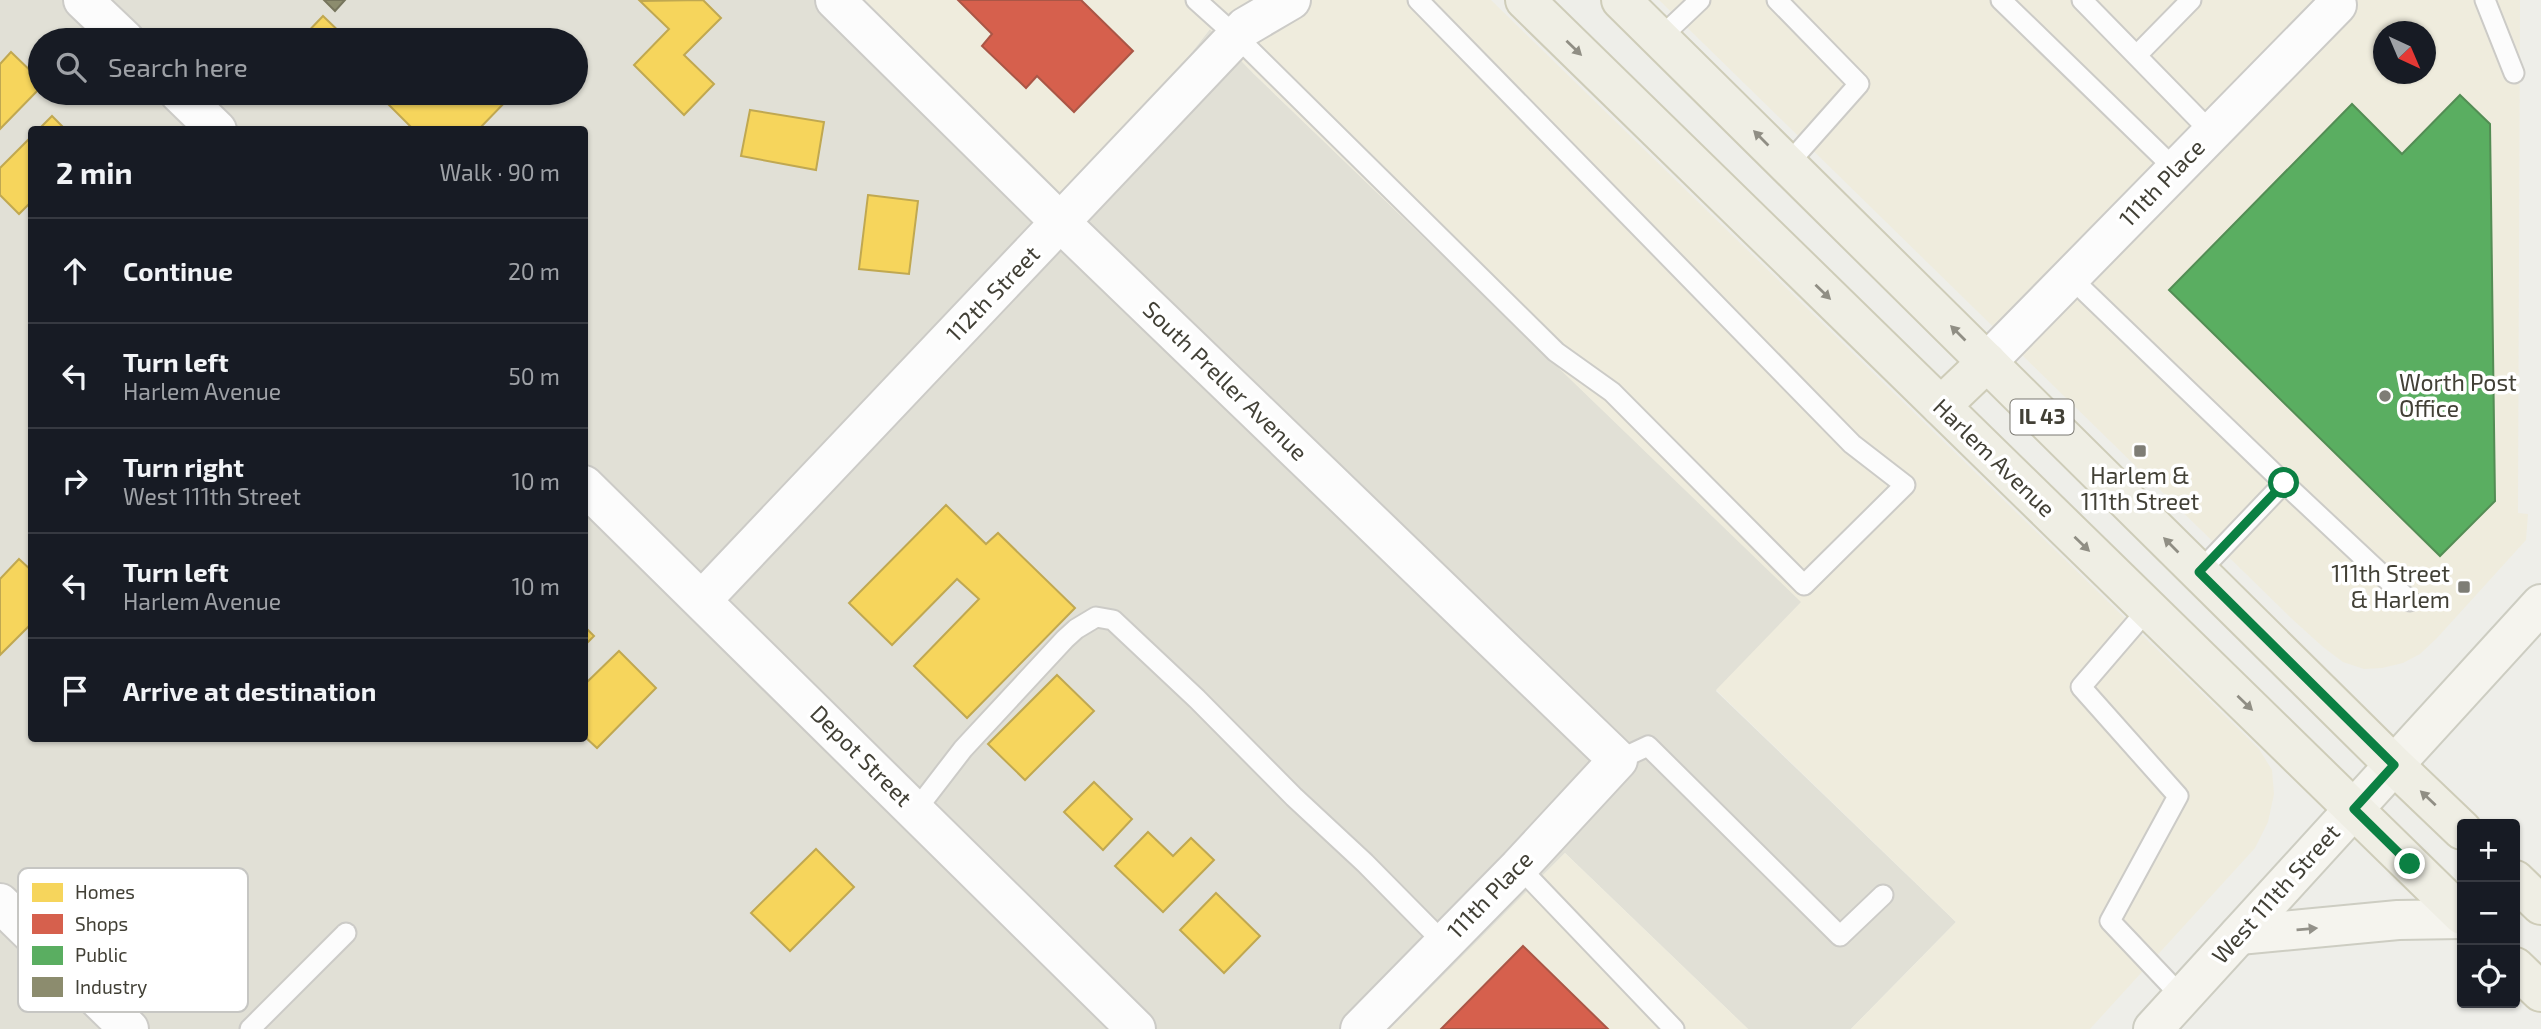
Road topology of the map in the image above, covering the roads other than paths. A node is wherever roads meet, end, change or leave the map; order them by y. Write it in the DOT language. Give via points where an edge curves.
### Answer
graph roads {
  1 [pos="83,0"];
  2 [pos="835,0"];
  3 [pos="1196,0"];
  4 [pos="1291,0"];
  5 [pos="1418,0"];
  6 [pos="1525,0"];
  7 [pos="1622,0"];
  8 [pos="1700,0"];
  9 [pos="1777,0"];
  10 [pos="2001,0"];
  11 [pos="2081,0"];
  12 [pos="2191,0"];
  13 [pos="2485,0"];
  14 [pos="2337,2"];
  15 [pos="112,28"];
  16 [pos="1236,36"];
  17 [pos="1660,38"];
  18 [pos="2137,55"];
  19 [pos="2514,73"];
  20 [pos="191,105"];
  21 [pos="213,126"];
  22 [pos="2212,133"];
  23 [pos="1788,164"];
  24 [pos="2175,169"];
  25 [pos="1061,223"];
  26 [pos="2070,277"];
  27 [pos="1987,362"];
  28 [pos="1941,406"];
  29 [pos="2284,483"];
  30 [pos="588,489"];
  31 [pos="2199,572"];
  32 [pos="703,599"];
  33 [pos="2410,601"];
  34 [pos="2541,604"];
  35 [pos="2148,609"];
  36 [pos="1618,760"];
  37 [pos="2394,765"];
  38 [pos="2354,809"];
  39 [pos="916,810"];
  40 [pos="2457,825"];
  41 [pos="1519,867"];
  42 [pos="2517,882"];
  43 [pos="1883,895"];
  44 [pos="0,903"];
  45 [pos="2541,905"];
  46 [pos="2457,912"];
  47 [pos="2457,917"];
  48 [pos="18,921"];
  49 [pos="346,933"];
  50 [pos="2239,935"];
  51 [pos="1444,943"];
  52 [pos="2520,972"];
  53 [pos="2541,992"];
  54 [pos="2182,997"];
  55 [pos="112,1012"];
  56 [pos="129,1029"];
  57 [pos="250,1029"];
  58 [pos="1136,1029"];
  59 [pos="1360,1029"];
  60 [pos="1674,1029"];
  61 [pos="2153,1029"];
  1 -- 15 [label="street"];
  2 -- 25 [label="street, South Preller Avenue"];
  3 -- 16 [label="lane"];
  4 -- 16 [label="street, 112th Street"];
  5 -- 16 [label="lane" via="1852,444 1905,485 1804,585 1612,392 1556,352"];
  6 -- 28 [label="main road, Harlem Avenue / IL 43, one-way"];
  7 -- 17 [label="main road, IL 43"];
  8 -- 17 [label="lane"];
  9 -- 23 [label="lane" via="1859,84"];
  10 -- 24 [label="lane"];
  11 -- 18 [label="lane"];
  12 -- 18 [label="lane"];
  13 -- 19 [label="lane"];
  14 -- 22 [label="street, 111th Place"];
  16 -- 25 [label="street, 112th Street"];
  23 -- 17 [label="main road, IL 43, one-way"];
  18 -- 22 [label="lane"];
  20 -- 21 [label="street"];
  22 -- 24 [label="street, 111th Place"];
  27 -- 23 [label="main road, IL 43, one-way"];
  24 -- 26 [label="street, 111th Place"];
  25 -- 32 [label="street, 112th Street"];
  25 -- 36 [label="street, South Preller Avenue"];
  26 -- 27 [label="street, 111th Place"];
  26 -- 29 [label="lane"];
  27 -- 28 [label="main road"];
  31 -- 27 [label="main road, IL 43, one-way"];
  28 -- 35 [label="main road, Harlem Avenue / IL 43, one-way"];
  29 -- 31 [label="lane"];
  29 -- 33 [label="lane"];
  30 -- 32 [label="street, Depot Street"];
  31 -- 37 [label="main road, IL 43"];
  32 -- 39 [label="street, Depot Street"];
  34 -- 37 [label="main road, West 111th Street"];
  35 -- 38 [label="main road, Harlem Avenue / IL 43, one-way"];
  35 -- 54 [label="lane" via="2081,687 2178,796 2110,921"];
  36 -- 41 [label="street, 111th Place"];
  36 -- 43 [label="lane" via="1648,746 1840,936"];
  37 -- 38 [label="main road, West 111th Street"];
  40 -- 37 [label="main road, IL 43, one-way"];
  38 -- 46 [label="main road, Harlem Avenue / IL 43"];
  38 -- 50 [label="main road, West 111th Street"];
  39 -- 51 [label="lane" via="963,749 1076,629 1096,617 1113,620"];
  39 -- 58 [label="street, Depot Street"];
  41 -- 51 [label="street, 111th Place"];
  41 -- 60 [label="lane"];
  42 -- 45 [label="main road"];
  44 -- 48 [label="street"];
  50 -- 47 [label="main road, one-way"];
  49 -- 57 [label="lane"];
  50 -- 54 [label="main road, West 111th Street"];
  51 -- 59 [label="street, 111th Place"];
  52 -- 53 [label="main road"];
  54 -- 61 [label="main road, West 111th Street"];
  55 -- 56 [label="street"];
}
